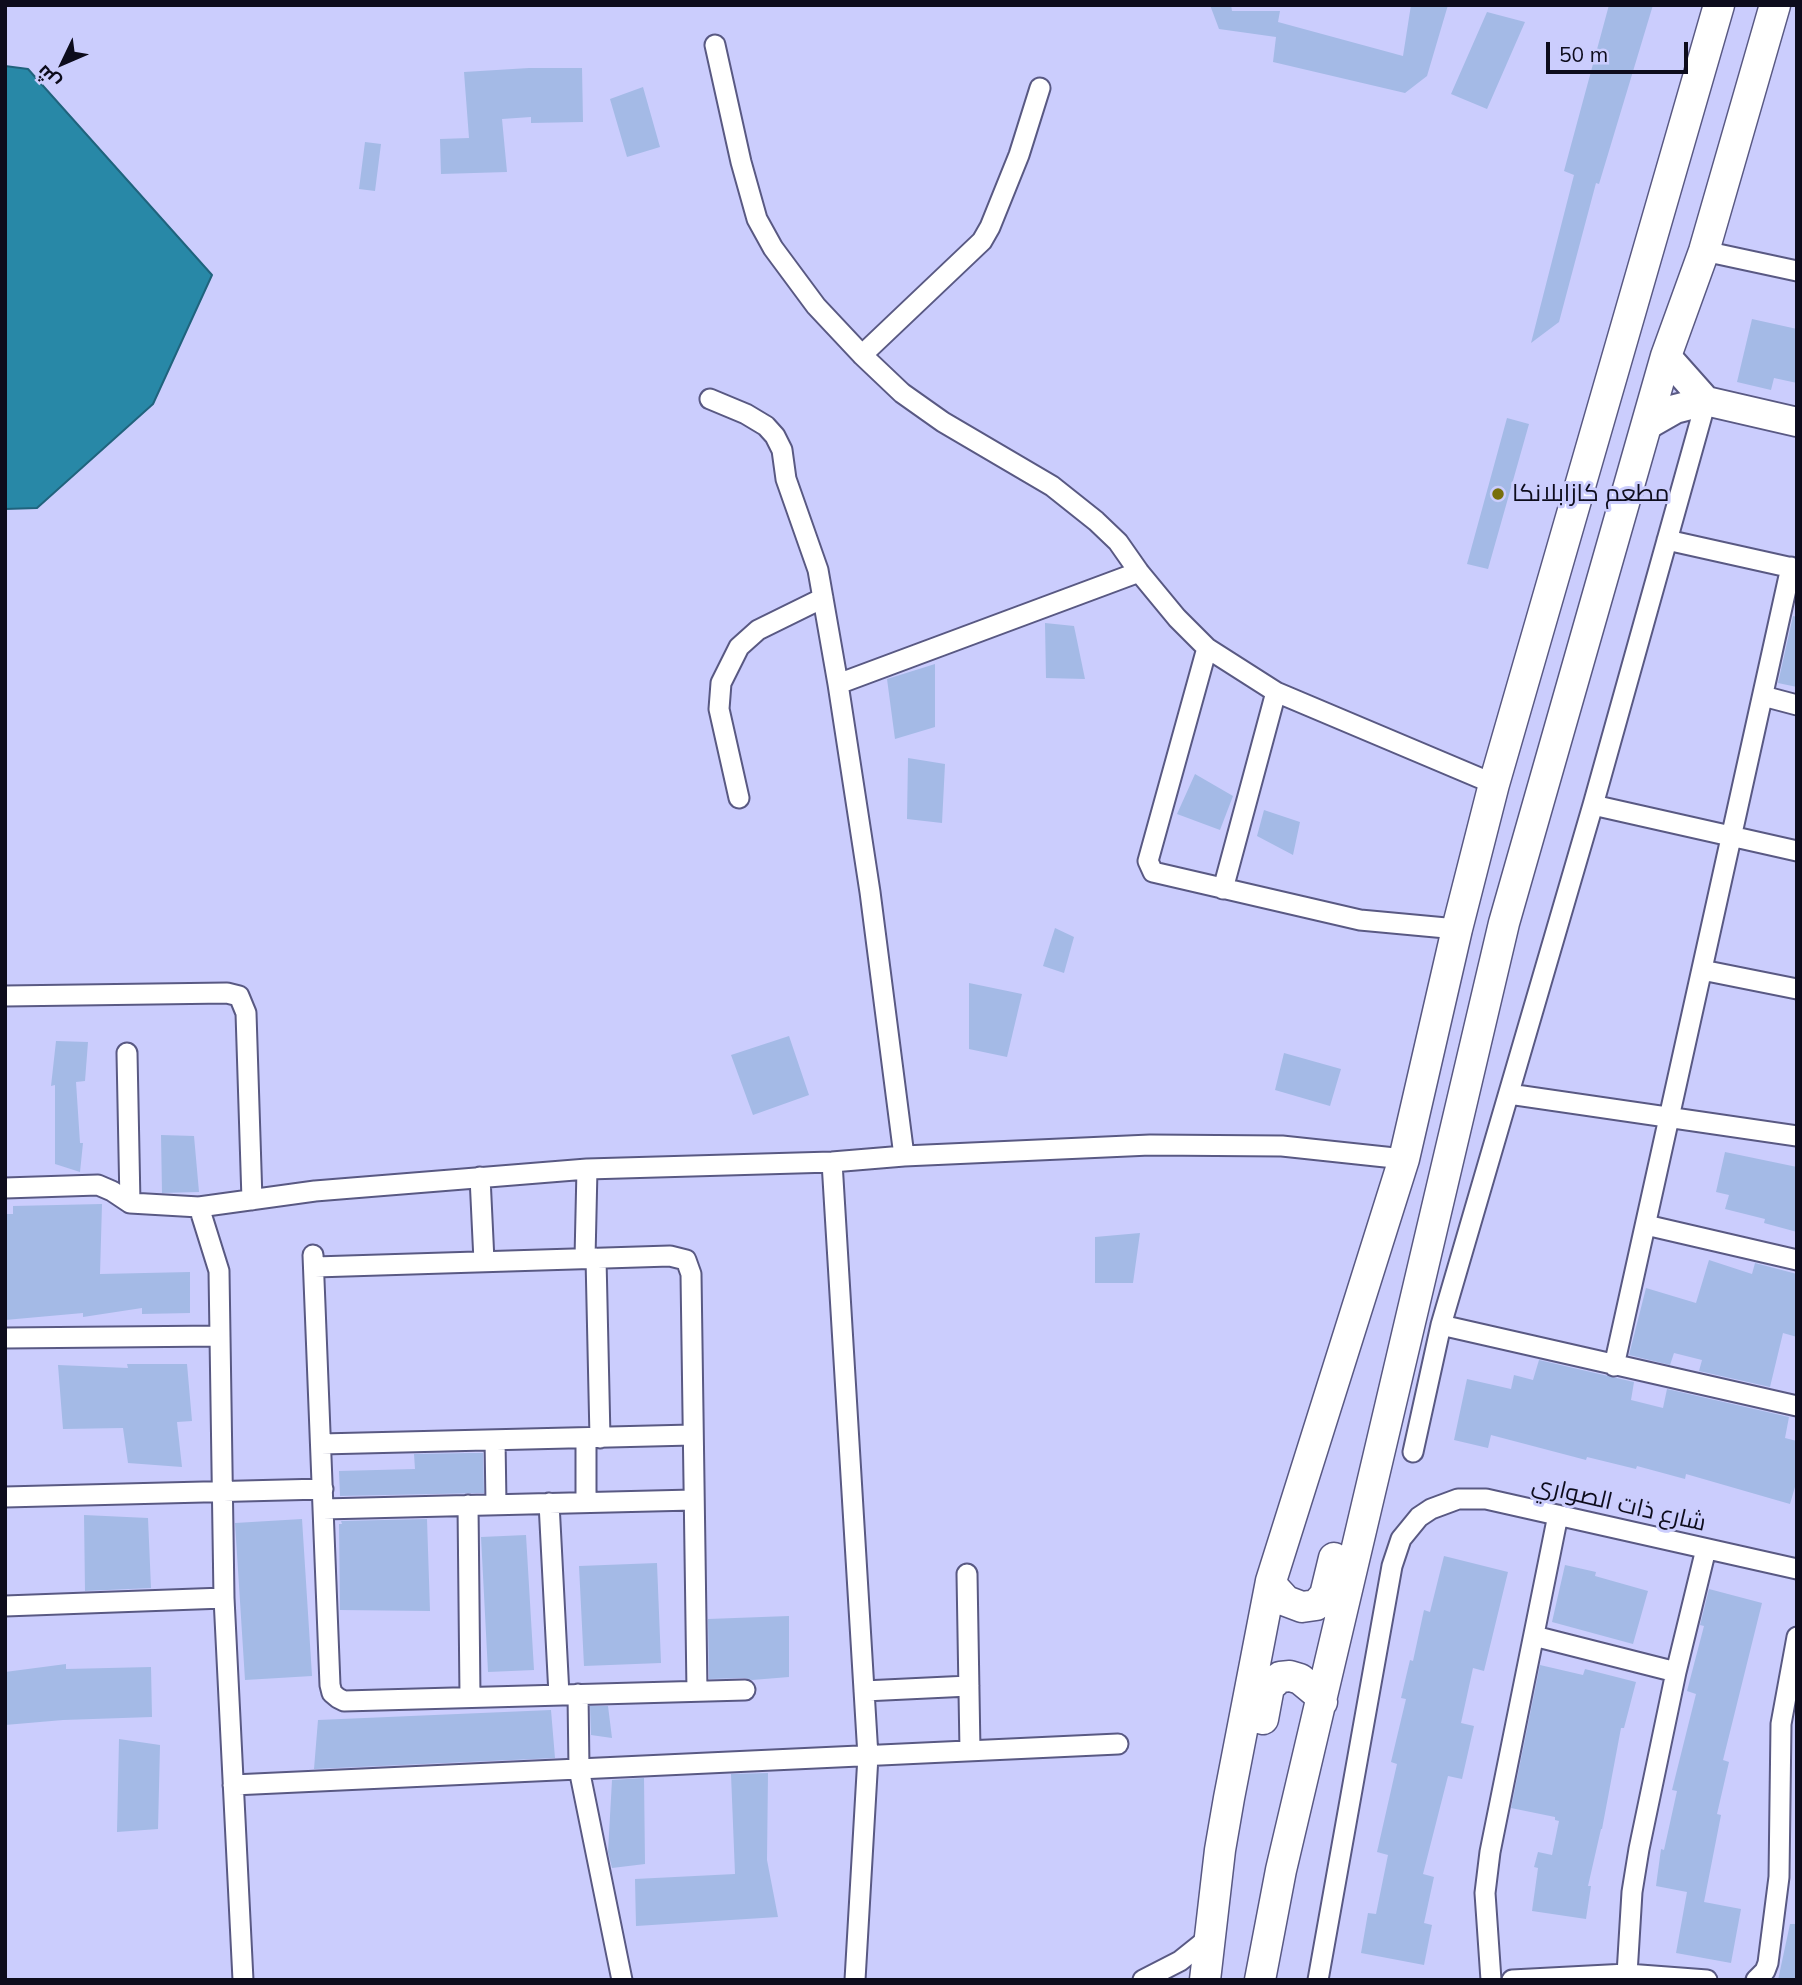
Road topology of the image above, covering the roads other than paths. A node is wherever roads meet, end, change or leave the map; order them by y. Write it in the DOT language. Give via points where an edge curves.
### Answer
graph roads {
  1 [pos="1719,5"];
  2 [pos="1775,5"];
  3 [pos="715,45"];
  4 [pos="1040,88"];
  5 [pos="1704,251"];
  6 [pos="1797,271"];
  7 [pos="862,355"];
  8 [pos="1666,356"];
  9 [pos="710,399"];
  10 [pos="1706,401"];
  11 [pos="1797,422"];
  12 [pos="1647,425"];
  13 [pos="1667,540"];
  14 [pos="1794,568"];
  15 [pos="1139,572"];
  16 [pos="823,598"];
  17 [pos="1207,648"];
  18 [pos="838,684"];
  19 [pos="1276,692"];
  20 [pos="1763,696"];
  21 [pos="1797,705"];
  22 [pos="1494,784"];
  23 [pos="739,798"];
  24 [pos="1593,805"];
  25 [pos="1731,837"];
  26 [pos="1797,851"];
  27 [pos="1223,889"];
  28 [pos="1457,929"];
  29 [pos="1702,970"];
  30 [pos="1797,989"];
  31 [pos="5,996"];
  32 [pos="127,1053"];
  33 [pos="1509,1094"];
  34 [pos="1670,1118"];
  35 [pos="1797,1136"];
  36 [pos="904,1156"];
  37 [pos="1404,1159"];
  38 [pos="832,1162"];
  39 [pos="587,1169"];
  40 [pos="480,1177"];
  41 [pos="5,1188"];
  42 [pos="252,1200"];
  43 [pos="130,1203"];
  44 [pos="199,1207"];
  45 [pos="1646,1225"];
  46 [pos="591,1258"];
  47 [pos="1797,1260"];
  48 [pos="484,1261"];
  49 [pos="1441,1325"];
  50 [pos="220,1336"];
  51 [pos="5,1338"];
  52 [pos="1614,1366"];
  53 [pos="1797,1406"];
  54 [pos="692,1436"];
  55 [pos="593,1438"];
  56 [pos="495,1440"];
  57 [pos="1381,1440"];
  58 [pos="321,1444"];
  59 [pos="1413,1452"];
  60 [pos="222,1491"];
  61 [pos="5,1497"];
  62 [pos="323,1499"];
  63 [pos="693,1500"];
  64 [pos="586,1502"];
  65 [pos="550,1503"];
  66 [pos="496,1504"];
  67 [pos="468,1505"];
  68 [pos="1559,1515"];
  69 [pos="1706,1549"];
  70 [pos="1797,1569"];
  71 [pos="967,1574"];
  72 [pos="1272,1581"];
  73 [pos="224,1598"];
  74 [pos="5,1606"];
  75 [pos="1534,1636"];
  76 [pos="1797,1637"];
  77 [pos="1676,1672"];
  78 [pos="969,1686"];
  79 [pos="697,1690"];
  80 [pos="745,1690"];
  81 [pos="864,1691"];
  82 [pos="568,1695"];
  83 [pos="470,1697"];
  84 [pos="1322,1702"];
  85 [pos="1118,1744"];
  86 [pos="970,1751"];
  87 [pos="868,1756"];
  88 [pos="579,1769"];
  89 [pos="233,1785"];
  90 [pos="1229,1798"];
  91 [pos="1210,1937"];
  92 [pos="1627,1974"];
  93 [pos="243,1980"];
  94 [pos="622,1980"];
  95 [pos="855,1980"];
  96 [pos="1143,1980"];
  97 [pos="1205,1980"];
  98 [pos="1260,1980"];
  99 [pos="1318,1980"];
  100 [pos="1490,1980"];
  101 [pos="1512,1980"];
  102 [pos="1707,1980"];
  103 [pos="1756,1980"];
  1 -- 22 [label="main road"];
  2 -- 5 [label="main road"];
  3 -- 7 [label="street" via="757,219 816,306"];
  4 -- 7 [label="street" via="1019,155 982,241"];
  5 -- 6 [label="street"];
  5 -- 8 [label="main road"];
  7 -- 15 [label="street" via="912,400 1061,493 1118,542"];
  8 -- 10 [label="street"];
  8 -- 12 [label="main road"];
  9 -- 16 [label="street" via="746,414 775,436"];
  10 -- 11 [label="street"];
  10 -- 12 [label="street" via="1675,409"];
  10 -- 13 [label="street"];
  12 -- 57 [label="main road" via="1504,923"];
  13 -- 14 [label="street"];
  13 -- 24 [label="street"];
  14 -- 20 [label="street"];
  15 -- 17 [label="street"];
  15 -- 18 [label="street"];
  16 -- 18 [label="street"];
  16 -- 23 [label="street" via="758,630 739,647 721,683 719,709"];
  17 -- 19 [label="street"];
  17 -- 27 [label="street" via="1148,861 1159,875"];
  18 -- 36 [label="street"];
  19 -- 22 [label="street"];
  19 -- 27 [label="street"];
  20 -- 21 [label="street"];
  20 -- 25 [label="street"];
  22 -- 28 [label="main road"];
  24 -- 25 [label="street"];
  24 -- 33 [label="street"];
  25 -- 26 [label="street"];
  25 -- 29 [label="street"];
  27 -- 28 [label="street" via="1360,920"];
  28 -- 37 [label="main road"];
  29 -- 30 [label="street"];
  29 -- 34 [label="street"];
  31 -- 42 [label="street" via="239,996 246,1013"];
  32 -- 43 [label="street"];
  33 -- 34 [label="street"];
  33 -- 49 [label="street"];
  34 -- 35 [label="street"];
  34 -- 45 [label="street"];
  36 -- 37 [label="street" via="1217,1145 1282,1146"];
  36 -- 38 [label="street"];
  37 -- 72 [label="main road"];
  38 -- 39 [label="street"];
  38 -- 81 [label="street"];
  39 -- 40 [label="street"];
  39 -- 46 [label="street"];
  40 -- 42 [label="street"];
  40 -- 48 [label="street"];
  41 -- 43 [label="street" via="98,1185"];
  42 -- 44 [label="street"];
  43 -- 44 [label="street"];
  44 -- 50 [label="street" via="219,1271"];
  45 -- 47 [label="street"];
  45 -- 52 [label="street"];
  46 -- 48 [label="street"];
  46 -- 54 [label="street" via="670,1256 689,1264"];
  46 -- 55 [label="street"];
  48 -- 58 [label="street" via="314,1261"];
  49 -- 52 [label="street"];
  49 -- 59 [label="street"];
  50 -- 51 [label="street"];
  50 -- 60 [label="street"];
  52 -- 53 [label="street"];
  54 -- 55 [label="street"];
  54 -- 63 [label="street"];
  55 -- 56 [label="street"];
  55 -- 64 [label="street"];
  56 -- 58 [label="street"];
  56 -- 66 [label="street"];
  57 -- 72 [label="main road" via="1357,1469 1321,1601 1309,1607 1294,1605 1280,1596"];
  57 -- 84 [label="main road"];
  58 -- 62 [label="street"];
  60 -- 61 [label="street"];
  60 -- 62 [label="street"];
  60 -- 73 [label="street"];
  62 -- 67 [label="street"];
  62 -- 83 [label="street" via="332,1693 344,1701"];
  63 -- 64 [label="street"];
  63 -- 79 [label="street"];
  64 -- 65 [label="street"];
  65 -- 66 [label="street"];
  65 -- 82 [label="street"];
  66 -- 67 [label="street"];
  67 -- 83 [label="street"];
  68 -- 69 [label="street, شارع ذات الصواري"];
  68 -- 75 [label="street"];
  68 -- 99 [label="street, شارع ذات الصواري" via="1458,1499 1431,1509 1409,1528 1396,1552"];
  69 -- 70 [label="street, شارع ذات الصواري"];
  69 -- 77 [label="street"];
  71 -- 78 [label="street"];
  72 -- 90 [label="main road"];
  73 -- 74 [label="street"];
  73 -- 89 [label="street"];
  75 -- 77 [label="street"];
  75 -- 100 [label="street" via="1488,1864"];
  76 -- 103 [label="street" via="1781,1724 1779,1877 1768,1963"];
  77 -- 92 [label="street" via="1632,1892"];
  78 -- 81 [label="street"];
  78 -- 86 [label="street"];
  79 -- 80 [label="street"];
  79 -- 82 [label="street"];
  81 -- 87 [label="street"];
  82 -- 83 [label="street"];
  82 -- 88 [label="street"];
  84 -- 90 [label="main road" via="1300,1679 1285,1675 1276,1679 1269,1687 1253,1763"];
  84 -- 98 [label="main road"];
  85 -- 86 [label="street"];
  86 -- 87 [label="street"];
  87 -- 88 [label="street"];
  87 -- 95 [label="street"];
  88 -- 89 [label="street"];
  88 -- 94 [label="street"];
  89 -- 93 [label="street"];
  90 -- 91 [label="main road"];
  91 -- 96 [label="street" via="1180,1961"];
  91 -- 97 [label="main road"];
  92 -- 101 [label="street"];
  92 -- 102 [label="street"];
}
